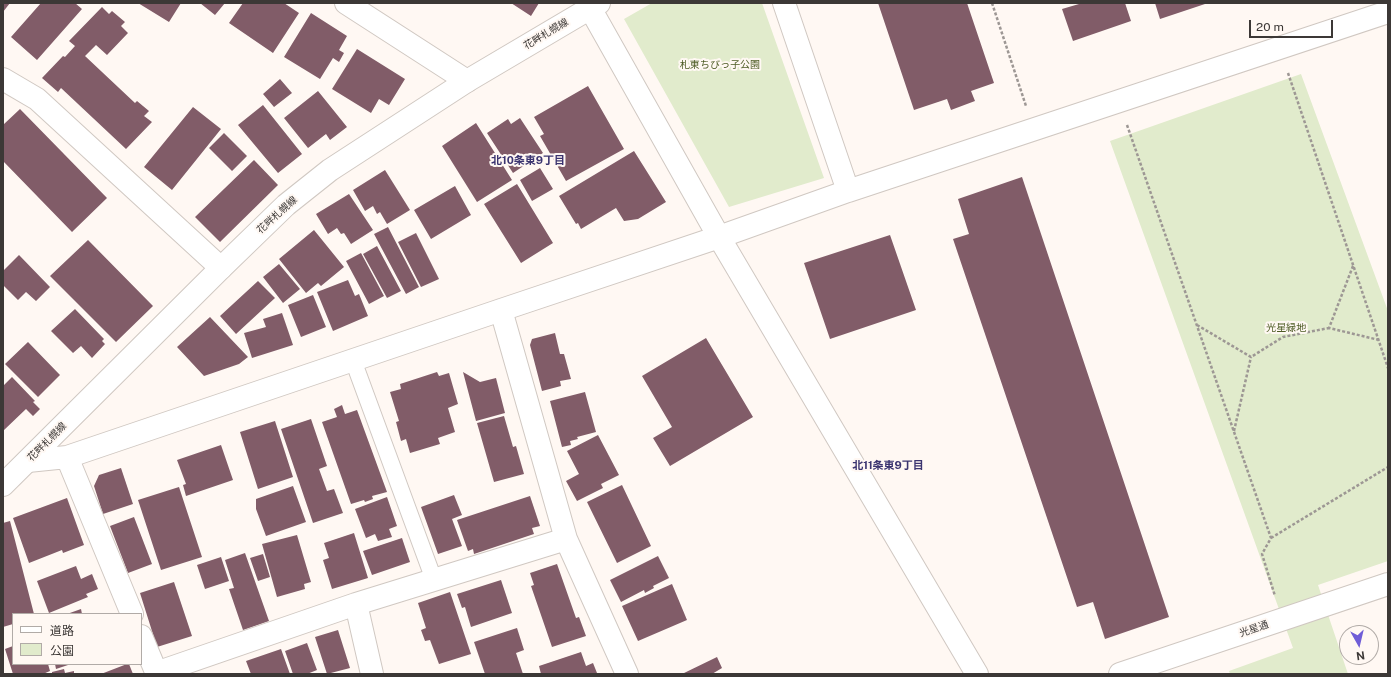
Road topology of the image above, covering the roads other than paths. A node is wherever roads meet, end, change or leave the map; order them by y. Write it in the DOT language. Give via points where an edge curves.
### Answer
graph roads {
  1 [pos="346,3"];
  2 [pos="784,3"];
  3 [pos="594,6"];
  4 [pos="1388,12"];
  5 [pos="3,79"];
  6 [pos="467,81"];
  7 [pos="848,192"];
  8 [pos="719,237"];
  9 [pos="221,268"];
  10 [pos="501,310"];
  11 [pos="353,360"];
  12 [pos="67,457"];
  13 [pos="28,461"];
  14 [pos="5,480"];
  15 [pos="566,539"];
  16 [pos="434,580"];
  17 [pos="1388,584"];
  18 [pos="356,604"];
  19 [pos="132,613"];
  20 [pos="142,638"];
  21 [pos="157,674"];
  22 [pos="372,674"];
  23 [pos="627,674"];
  24 [pos="977,674"];
  25 [pos="1120,674"];
  1 -- 6 [label="street"];
  2 -- 7 [label="street"];
  3 -- 6 [label="street, 花畔札幌線"];
  3 -- 8 [label="street"];
  4 -- 7 [label="street"];
  5 -- 9 [label="street" via="37,99"];
  6 -- 9 [label="street, 花畔札幌線" via="330,170 286,205"];
  7 -- 8 [label="street"];
  8 -- 10 [label="street"];
  8 -- 24 [label="street"];
  9 -- 13 [label="street, 花畔札幌線"];
  10 -- 11 [label="street"];
  10 -- 15 [label="street"];
  11 -- 12 [label="street"];
  11 -- 16 [label="lane"];
  12 -- 13 [label="street"];
  12 -- 19 [label="street"];
  13 -- 14 [label="street, 花畔札幌線"];
  15 -- 16 [label="street"];
  15 -- 23 [label="street"];
  16 -- 18 [label="street"];
  17 -- 25 [label="street, 光星通"];
  18 -- 21 [label="street"];
  18 -- 22 [label="street"];
  20 -- 21 [label="street"];
}
